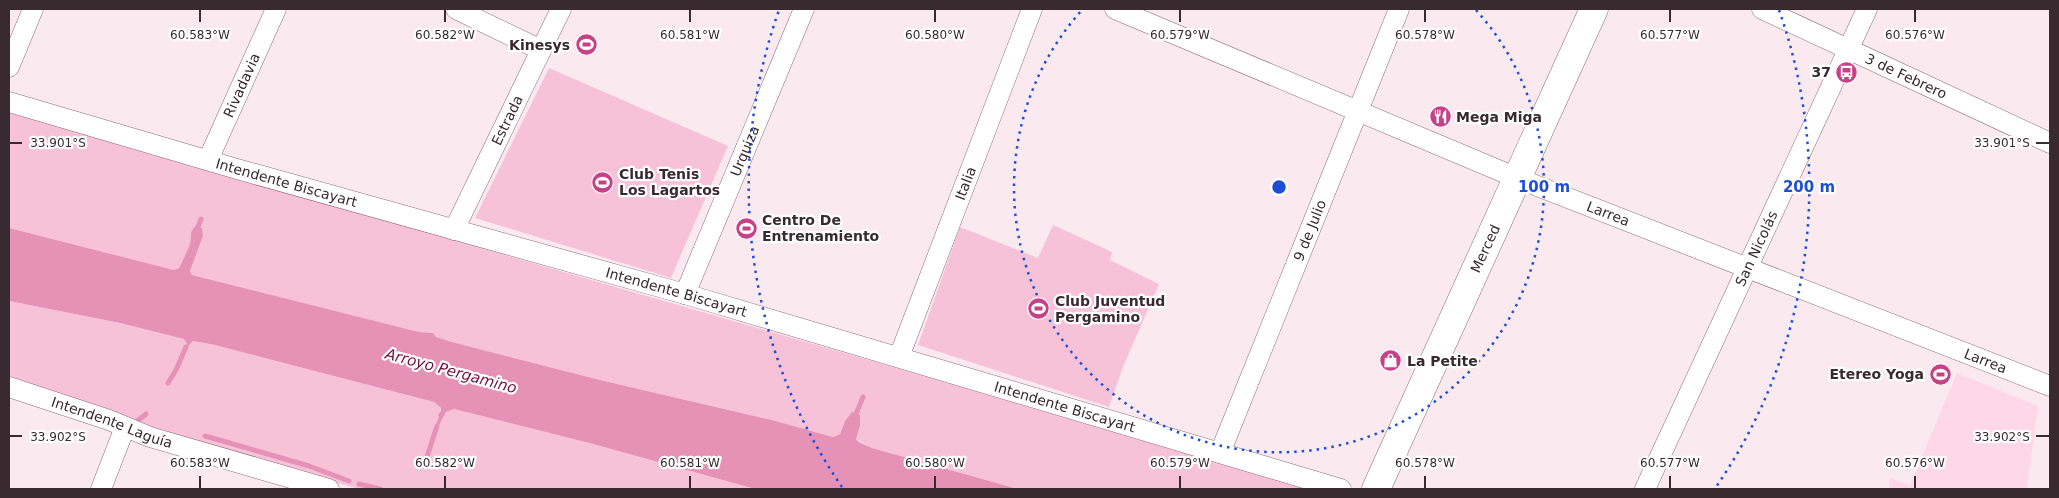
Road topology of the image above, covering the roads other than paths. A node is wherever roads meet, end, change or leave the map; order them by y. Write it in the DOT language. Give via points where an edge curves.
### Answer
graph roads {
  1 [pos="33,9"];
  2 [pos="276,9"];
  3 [pos="456,9"];
  4 [pos="561,9"];
  5 [pos="804,9"];
  6 [pos="1032,9"];
  7 [pos="1115,9"];
  8 [pos="1399,9"];
  9 [pos="1594,9"];
  10 [pos="1762,9"];
  11 [pos="1867,9"];
  12 [pos="1849,49"];
  13 [pos="541,50"];
  14 [pos="9,67"];
  15 [pos="9,102"];
  16 [pos="1357,112"];
  17 [pos="2050,143"];
  18 [pos="208,160"];
  19 [pos="1517,178"];
  20 [pos="454,230"];
  21 [pos="1747,268"];
  22 [pos="685,294"];
  23 [pos="899,357"];
  24 [pos="2050,386"];
  25 [pos="9,387"];
  26 [pos="125,427"];
  27 [pos="1220,453"];
  28 [pos="101,489"];
  29 [pos="329,489"];
  30 [pos="1341,489"];
  31 [pos="1376,489"];
  32 [pos="1645,489"];
  1 -- 14 [label="street"];
  2 -- 18 [label="street, Rivadavia"];
  3 -- 13 [label="street"];
  4 -- 13 [label="street, Estrada"];
  5 -- 22 [label="street, Urquiza"];
  6 -- 23 [label="street, Italia"];
  7 -- 16 [label="street, Larrea"];
  8 -- 16 [label="street, 9 de Julio"];
  9 -- 19 [label="street, Merced"];
  10 -- 12 [label="street, 3 de Febrero"];
  11 -- 12 [label="street, San Nicolás"];
  12 -- 17 [label="street, 3 de Febrero"];
  12 -- 21 [label="street, San Nicolás"];
  13 -- 20 [label="street, Estrada"];
  15 -- 18 [label="street, Intendente Biscayart"];
  16 -- 19 [label="street, Larrea"];
  16 -- 27 [label="street, 9 de Julio"];
  18 -- 20 [label="street, Intendente Biscayart"];
  19 -- 21 [label="street, Larrea"];
  19 -- 31 [label="street, Merced"];
  20 -- 22 [label="street, Intendente Biscayart"];
  21 -- 24 [label="street, Larrea"];
  21 -- 32 [label="street, San Nicolás"];
  22 -- 23 [label="street, Intendente Biscayart"];
  23 -- 27 [label="street, Intendente Biscayart"];
  25 -- 26 [label="street, Intendente Laguía"];
  26 -- 28 [label="street"];
  26 -- 29 [label="street, Intendente Laguía"];
  27 -- 30 [label="street, Intendente Biscayart"];
}
